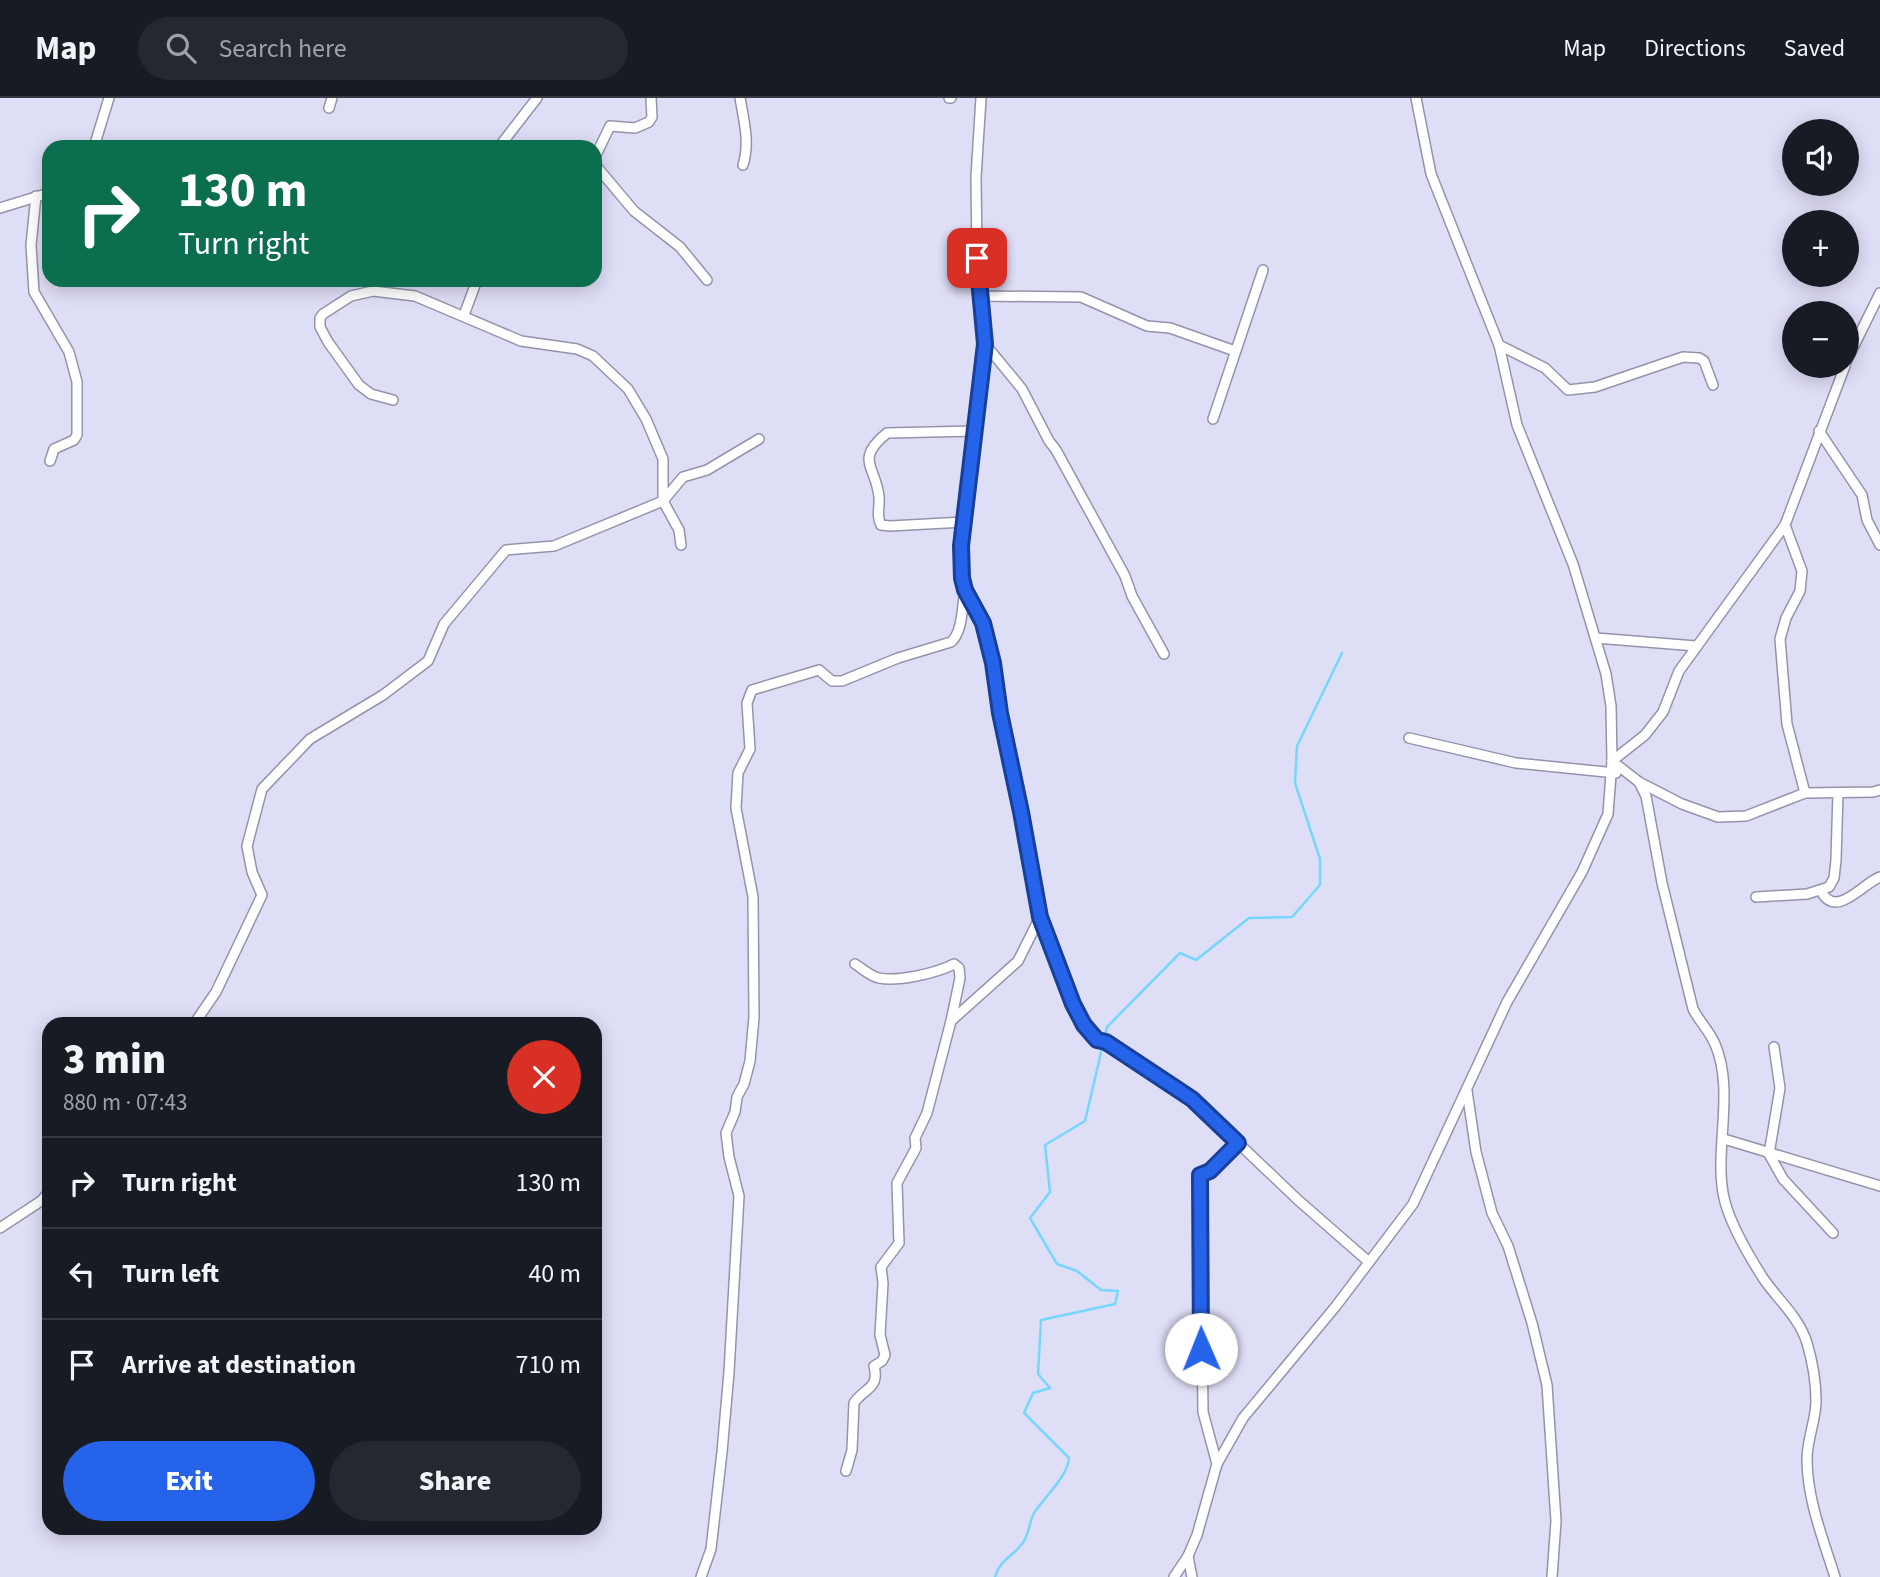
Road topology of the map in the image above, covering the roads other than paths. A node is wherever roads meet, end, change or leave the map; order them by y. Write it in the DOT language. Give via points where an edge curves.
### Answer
graph roads {
  1 [pos="109,98"];
  2 [pos="537,98"];
  3 [pos="651,98"];
  4 [pos="740,98"];
  5 [pos="981,98"];
  6 [pos="1416,98"];
  7 [pos="96,140"];
  8 [pos="504,140"];
  9 [pos="602,144"];
  10 [pos="743,165"];
  11 [pos="602,173"];
  12 [pos="42,195"];
  13 [pos="36,196"];
  14 [pos="0,208"];
  15 [pos="1263,270"];
  16 [pos="707,279"];
  17 [pos="474,287"];
  18 [pos="1880,293"];
  19 [pos="980,296"];
  20 [pos="464,315"];
  21 [pos="1859,337"];
  22 [pos="985,344"];
  23 [pos="1499,345"];
  24 [pos="1235,351"];
  25 [pos="1840,378"];
  26 [pos="1713,384"];
  27 [pos="393,400"];
  28 [pos="1213,419"];
  29 [pos="974,431"];
  30 [pos="1819,431"];
  31 [pos="760,439"];
  32 [pos="50,461"];
  33 [pos="663,501"];
  34 [pos="964,522"];
  35 [pos="1784,525"];
  36 [pos="681,545"];
  37 [pos="1880,545"];
  38 [pos="965,590"];
  39 [pos="1596,638"];
  40 [pos="1696,646"];
  41 [pos="1164,654"];
  42 [pos="1409,738"];
  43 [pos="1612,761"];
  44 [pos="1611,773"];
  45 [pos="1628,774"];
  46 [pos="1639,782"];
  47 [pos="1880,790"];
  48 [pos="1805,793"];
  49 [pos="1838,793"];
  50 [pos="1880,877"];
  51 [pos="1821,891"];
  52 [pos="1756,897"];
  53 [pos="1040,917"];
  54 [pos="855,964"];
  55 [pos="199,1017"];
  56 [pos="951,1021"];
  57 [pos="1774,1047"];
  58 [pos="1467,1090"];
  59 [pos="1724,1139"];
  60 [pos="1238,1143"];
  61 [pos="1769,1154"];
  62 [pos="1880,1186"];
  63 [pos="42,1199"];
  64 [pos="0,1228"];
  65 [pos="1833,1233"];
  66 [pos="1369,1262"];
  67 [pos="1217,1465"];
  68 [pos="846,1471"];
  69 [pos="1188,1556"];
  70 [pos="701,1577"];
  71 [pos="1174,1577"];
  72 [pos="1192,1577"];
  73 [pos="1552,1577"];
  74 [pos="1835,1577"];
  1 -- 7 [label="street"];
  2 -- 8 [label="street"];
  3 -- 9 [label="street" via="649,122 635,128 610,126"];
  4 -- 10 [label="street" via="747,140"];
  5 -- 19 [label="street" via="976,177"];
  6 -- 23 [label="street" via="1432,174"];
  11 -- 16 [label="street" via="634,211 680,247"];
  12 -- 13 [label="street"];
  13 -- 14 [label="street"];
  13 -- 32 [label="street" via="31,245 34,292 69,352 77,382 77,435 54,449"];
  15 -- 24 [label="street"];
  17 -- 20 [label="street"];
  18 -- 21 [label="street"];
  19 -- 22 [label="street"];
  19 -- 24 [label="street" via="1081,297 1147,326 1170,328"];
  20 -- 27 [label="street" via="415,296 373,291 351,296 323,314 320,327 359,385"];
  20 -- 33 [label="street" via="521,341 593,356 628,388 663,459"];
  22 -- 29 [label="street"];
  22 -- 41 [label="street" via="1022,389"];
  23 -- 26 [label="street" via="1545,368 1568,390 1595,387 1691,356 1704,361"];
  23 -- 39 [label="street" via="1517,425 1573,564"];
  24 -- 28 [label="street"];
  25 -- 30 [label="street"];
  29 -- 34 [label="street"];
  29 -- 34 [label="street" via="887,433 870,452 881,525"];
  30 -- 35 [label="street"];
  30 -- 37 [label="street" via="1862,495 1867,520"];
  31 -- 33 [label="street" via="707,470 683,477"];
  33 -- 36 [label="street" via="679,530"];
  33 -- 55 [label="street" via="554,546 506,550 444,624 428,661 383,695 310,739 262,789 247,846 262,895 216,992"];
  34 -- 38 [label="street"];
  35 -- 40 [label="street"];
  35 -- 48 [label="street" via="1802,571 1800,591 1780,639 1787,724"];
  38 -- 53 [label="street" via="983,623 993,663"];
  38 -- 70 [label="street" via="958,632 951,642 842,681 832,681 820,670 752,690 747,703 750,749 738,773 736,808 753,897 754,1017 750,1061 726,1133 740,1196 722,1452 711,1549"];
  39 -- 40 [label="street"];
  39 -- 43 [label="street" via="1611,706"];
  40 -- 43 [label="street" via="1679,671 1663,712 1645,735"];
  42 -- 44 [label="street" via="1516,763"];
  43 -- 44 [label="street"];
  43 -- 45 [label="street"];
  44 -- 45 [label="street"];
  44 -- 58 [label="street" via="1608,814 1582,872 1507,1002"];
  45 -- 46 [label="street"];
  46 -- 48 [label="street" via="1718,817 1746,816"];
  46 -- 59 [label="street" via="1646,796 1693,1009 1715,1044 1723,1079"];
  47 -- 49 [label="street"];
  48 -- 49 [label="street"];
  49 -- 51 [label="street" via="1834,878"];
  50 -- 51 [label="street" via="1842,902 1832,901"];
  51 -- 52 [label="street"];
  53 -- 56 [label="street" via="1018,961"];
  53 -- 60 [label="street" via="1084,1025 1101,1041 1192,1099"];
  54 -- 56 [label="street" via="880,979 923,974 954,964 960,978"];
  56 -- 68 [label="street" via="927,1113 915,1138 916,1148 897,1182 899,1243 881,1267 880,1335 885,1355 874,1366 874,1384 854,1403 852,1450"];
  57 -- 61 [label="street" via="1780,1088"];
  58 -- 66 [label="street" via="1413,1204"];
  58 -- 73 [label="street" via="1476,1152 1492,1213 1512,1259 1547,1385 1556,1521"];
  59 -- 61 [label="street"];
  59 -- 74 [label="street" via="1721,1175 1732,1222 1763,1278 1798,1322 1807,1345 1816,1402 1807,1458 1809,1485"];
  60 -- 66 [label="street"];
  60 -- 67 [label="street" via="1200,1175 1203,1412"];
  61 -- 62 [label="street"];
  61 -- 65 [label="street" via="1783,1179"];
  63 -- 64 [label="street"];
  66 -- 67 [label="street" via="1243,1418"];
  67 -- 69 [label="street"];
  69 -- 71 [label="street"];
  69 -- 72 [label="street"];
}
